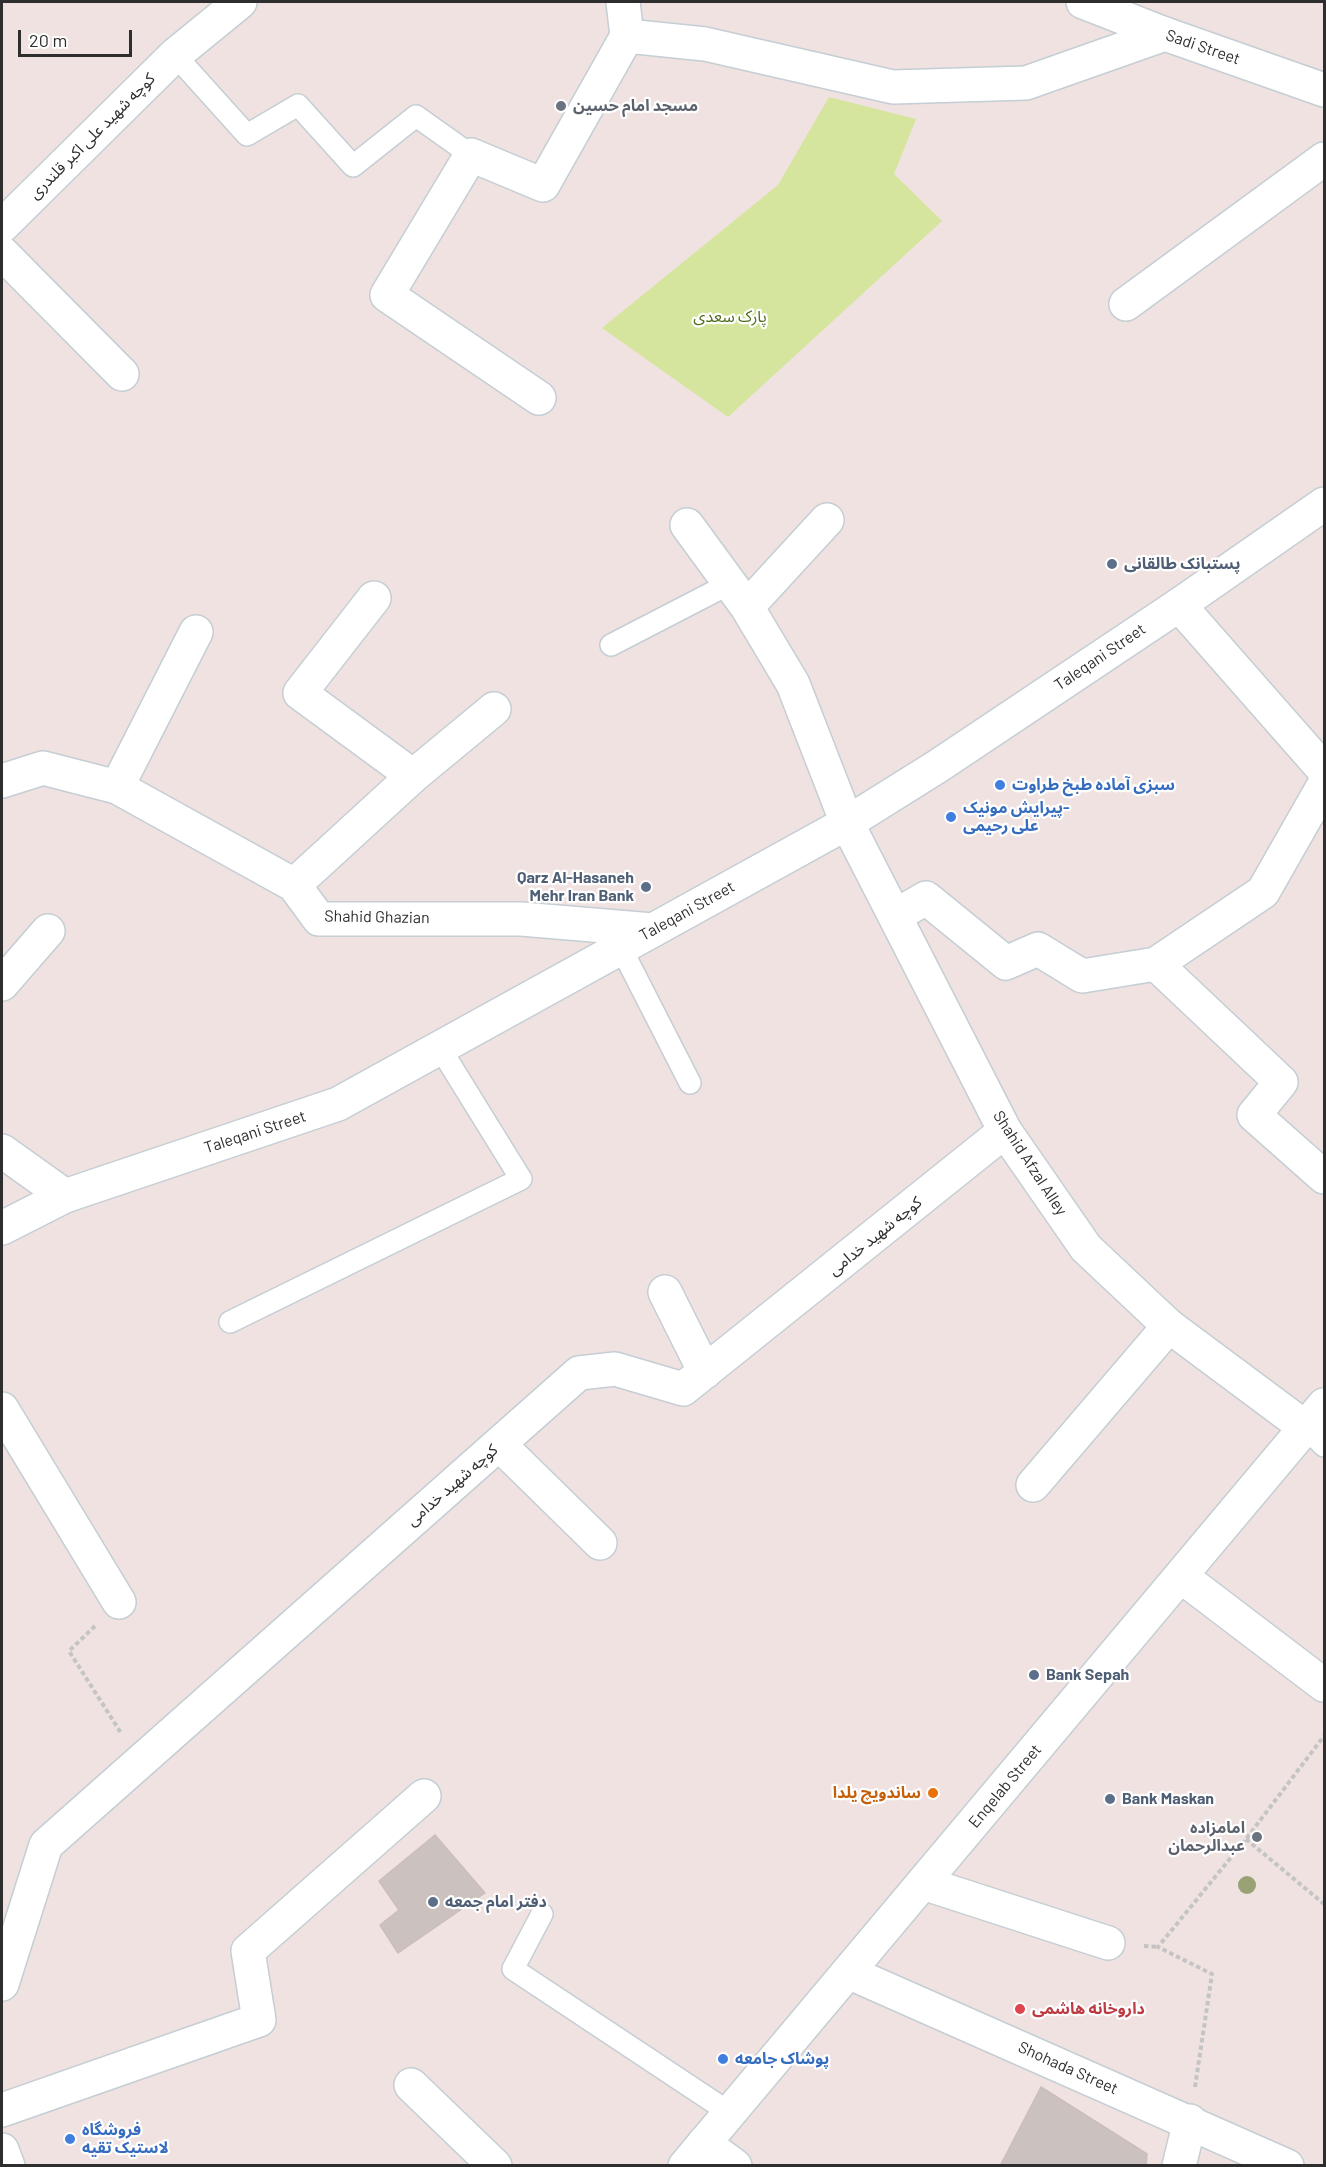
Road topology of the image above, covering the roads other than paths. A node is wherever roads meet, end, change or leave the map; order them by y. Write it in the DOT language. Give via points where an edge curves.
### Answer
graph roads {
  1 [pos="240,2"];
  2 [pos="623,2"];
  3 [pos="1083,2"];
  4 [pos="1165,34"];
  5 [pos="627,36"];
  6 [pos="175,55"];
  7 [pos="1324,90"];
  8 [pos="471,155"];
  9 [pos="1324,159"];
  10 [pos="2,226"];
  11 [pos="2,253"];
  12 [pos="1126,304"];
  13 [pos="122,374"];
  14 [pos="539,398"];
  15 [pos="1324,504"];
  16 [pos="827,520"];
  17 [pos="687,525"];
  18 [pos="738,596"];
  19 [pos="374,598"];
  20 [pos="1179,605"];
  21 [pos="196,632"];
  22 [pos="610,645"];
  23 [pos="494,709"];
  24 [pos="1324,770"];
  25 [pos="413,776"];
  26 [pos="2,781"];
  27 [pos="1324,785"];
  28 [pos="117,787"];
  29 [pos="848,823"];
  30 [pos="294,885"];
  31 [pos="895,916"];
  32 [pos="653,930"];
  33 [pos="48,931"];
  34 [pos="621,948"];
  35 [pos="1156,964"];
  36 [pos="2,984"];
  37 [pos="440,1048"];
  38 [pos="690,1083"];
  39 [pos="1005,1131"];
  40 [pos="2,1151"];
  41 [pos="1324,1177"];
  42 [pos="65,1196"];
  43 [pos="2,1228"];
  44 [pos="665,1292"];
  45 [pos="230,1322"];
  46 [pos="1170,1326"];
  47 [pos="705,1372"];
  48 [pos="2,1409"];
  49 [pos="1318,1426"];
  50 [pos="500,1444"];
  51 [pos="1033,1485"];
  52 [pos="600,1543"];
  53 [pos="1182,1576"];
  54 [pos="119,1602"];
  55 [pos="1324,1685"];
  56 [pos="424,1796"];
  57 [pos="923,1883"];
  58 [pos="542,1914"];
  59 [pos="1108,1943"];
  60 [pos="848,1972"];
  61 [pos="2,1984"];
  62 [pos="411,2085"];
  63 [pos="2,2110"];
  64 [pos="730,2113"];
  65 [pos="1190,2121"];
  66 [pos="2,2150"];
  67 [pos="694,2154"];
  68 [pos="483,2163"];
  69 [pos="8,2166"];
  70 [pos="735,2166"];
  71 [pos="1179,2166"];
  72 [pos="1287,2166"];
  1 -- 6 [label="street, کوچه شهید علی اکبر قلندری"];
  2 -- 5 [label="street"];
  3 -- 4 [label="street, Sadi Street"];
  4 -- 5 [label="street" via="1026,83 893,87 705,44"];
  4 -- 7 [label="street, Sadi Street"];
  5 -- 8 [label="street" via="543,185"];
  6 -- 8 [label="lane" via="247,135 297,105 353,166 416,116"];
  6 -- 10 [label="street, کوچه شهید علی اکبر قلندری"];
  8 -- 14 [label="street" via="387,295"];
  9 -- 12 [label="street"];
  11 -- 13 [label="street"];
  15 -- 20 [label="street, Taleqani Street"];
  16 -- 18 [label="street"];
  17 -- 18 [label="street, Shahid Afzal Alley"];
  18 -- 22 [label="lane"];
  18 -- 29 [label="street, Shahid Afzal Alley" via="793,684"];
  19 -- 25 [label="street" via="300,693"];
  20 -- 24 [label="street"];
  20 -- 29 [label="street, Taleqani Street"];
  21 -- 28 [label="street"];
  23 -- 25 [label="street"];
  25 -- 30 [label="street"];
  26 -- 28 [label="street, Shahid Ghazian" via="43,768"];
  27 -- 35 [label="street" via="1263,892"];
  28 -- 30 [label="street, Shahid Ghazian"];
  29 -- 31 [label="street, Shahid Afzal Alley"];
  29 -- 32 [label="street, Taleqani Street"];
  30 -- 32 [label="street, Shahid Ghazian" via="319,919 521,919"];
  31 -- 35 [label="street" via="926,898 1006,963 1038,949 1082,976"];
  31 -- 39 [label="street, Shahid Afzal Alley"];
  32 -- 34 [label="street, Taleqani Street"];
  33 -- 36 [label="street"];
  34 -- 37 [label="street, Taleqani Street"];
  34 -- 38 [label="lane"];
  35 -- 41 [label="street" via="1281,1082 1254,1115"];
  37 -- 42 [label="street, Taleqani Street" via="338,1104"];
  37 -- 45 [label="lane" via="521,1179"];
  39 -- 46 [label="street, Shahid Afzal Alley" via="1086,1248"];
  39 -- 47 [label="street, کوچه شهید خدامی"];
  40 -- 42 [label="street"];
  42 -- 43 [label="street, Taleqani Street"];
  44 -- 47 [label="street"];
  46 -- 49 [label="street, Shahid Afzal Alley"];
  46 -- 51 [label="street"];
  47 -- 50 [label="street, کوچه شهید خدامی" via="683,1389 615,1369 579,1374"];
  48 -- 54 [label="street"];
  49 -- 53 [label="street, Enqelab Street"];
  50 -- 52 [label="street"];
  50 -- 61 [label="street, کوچه شهید خدامی" via="46,1845"];
  53 -- 55 [label="street"];
  53 -- 57 [label="street, Enqelab Street"];
  56 -- 63 [label="street" via="248,1951 259,2020"];
  57 -- 59 [label="street"];
  57 -- 60 [label="street, Enqelab Street"];
  58 -- 64 [label="lane" via="513,1969"];
  60 -- 64 [label="street, Enqelab Street"];
  60 -- 65 [label="street, Shohada Street"];
  62 -- 68 [label="street"];
  64 -- 67 [label="street, Enqelab Street"];
  65 -- 71 [label="street"];
  65 -- 72 [label="street, Shohada Street"];
  66 -- 69 [label="street"];
  67 -- 70 [label="street"];
}
